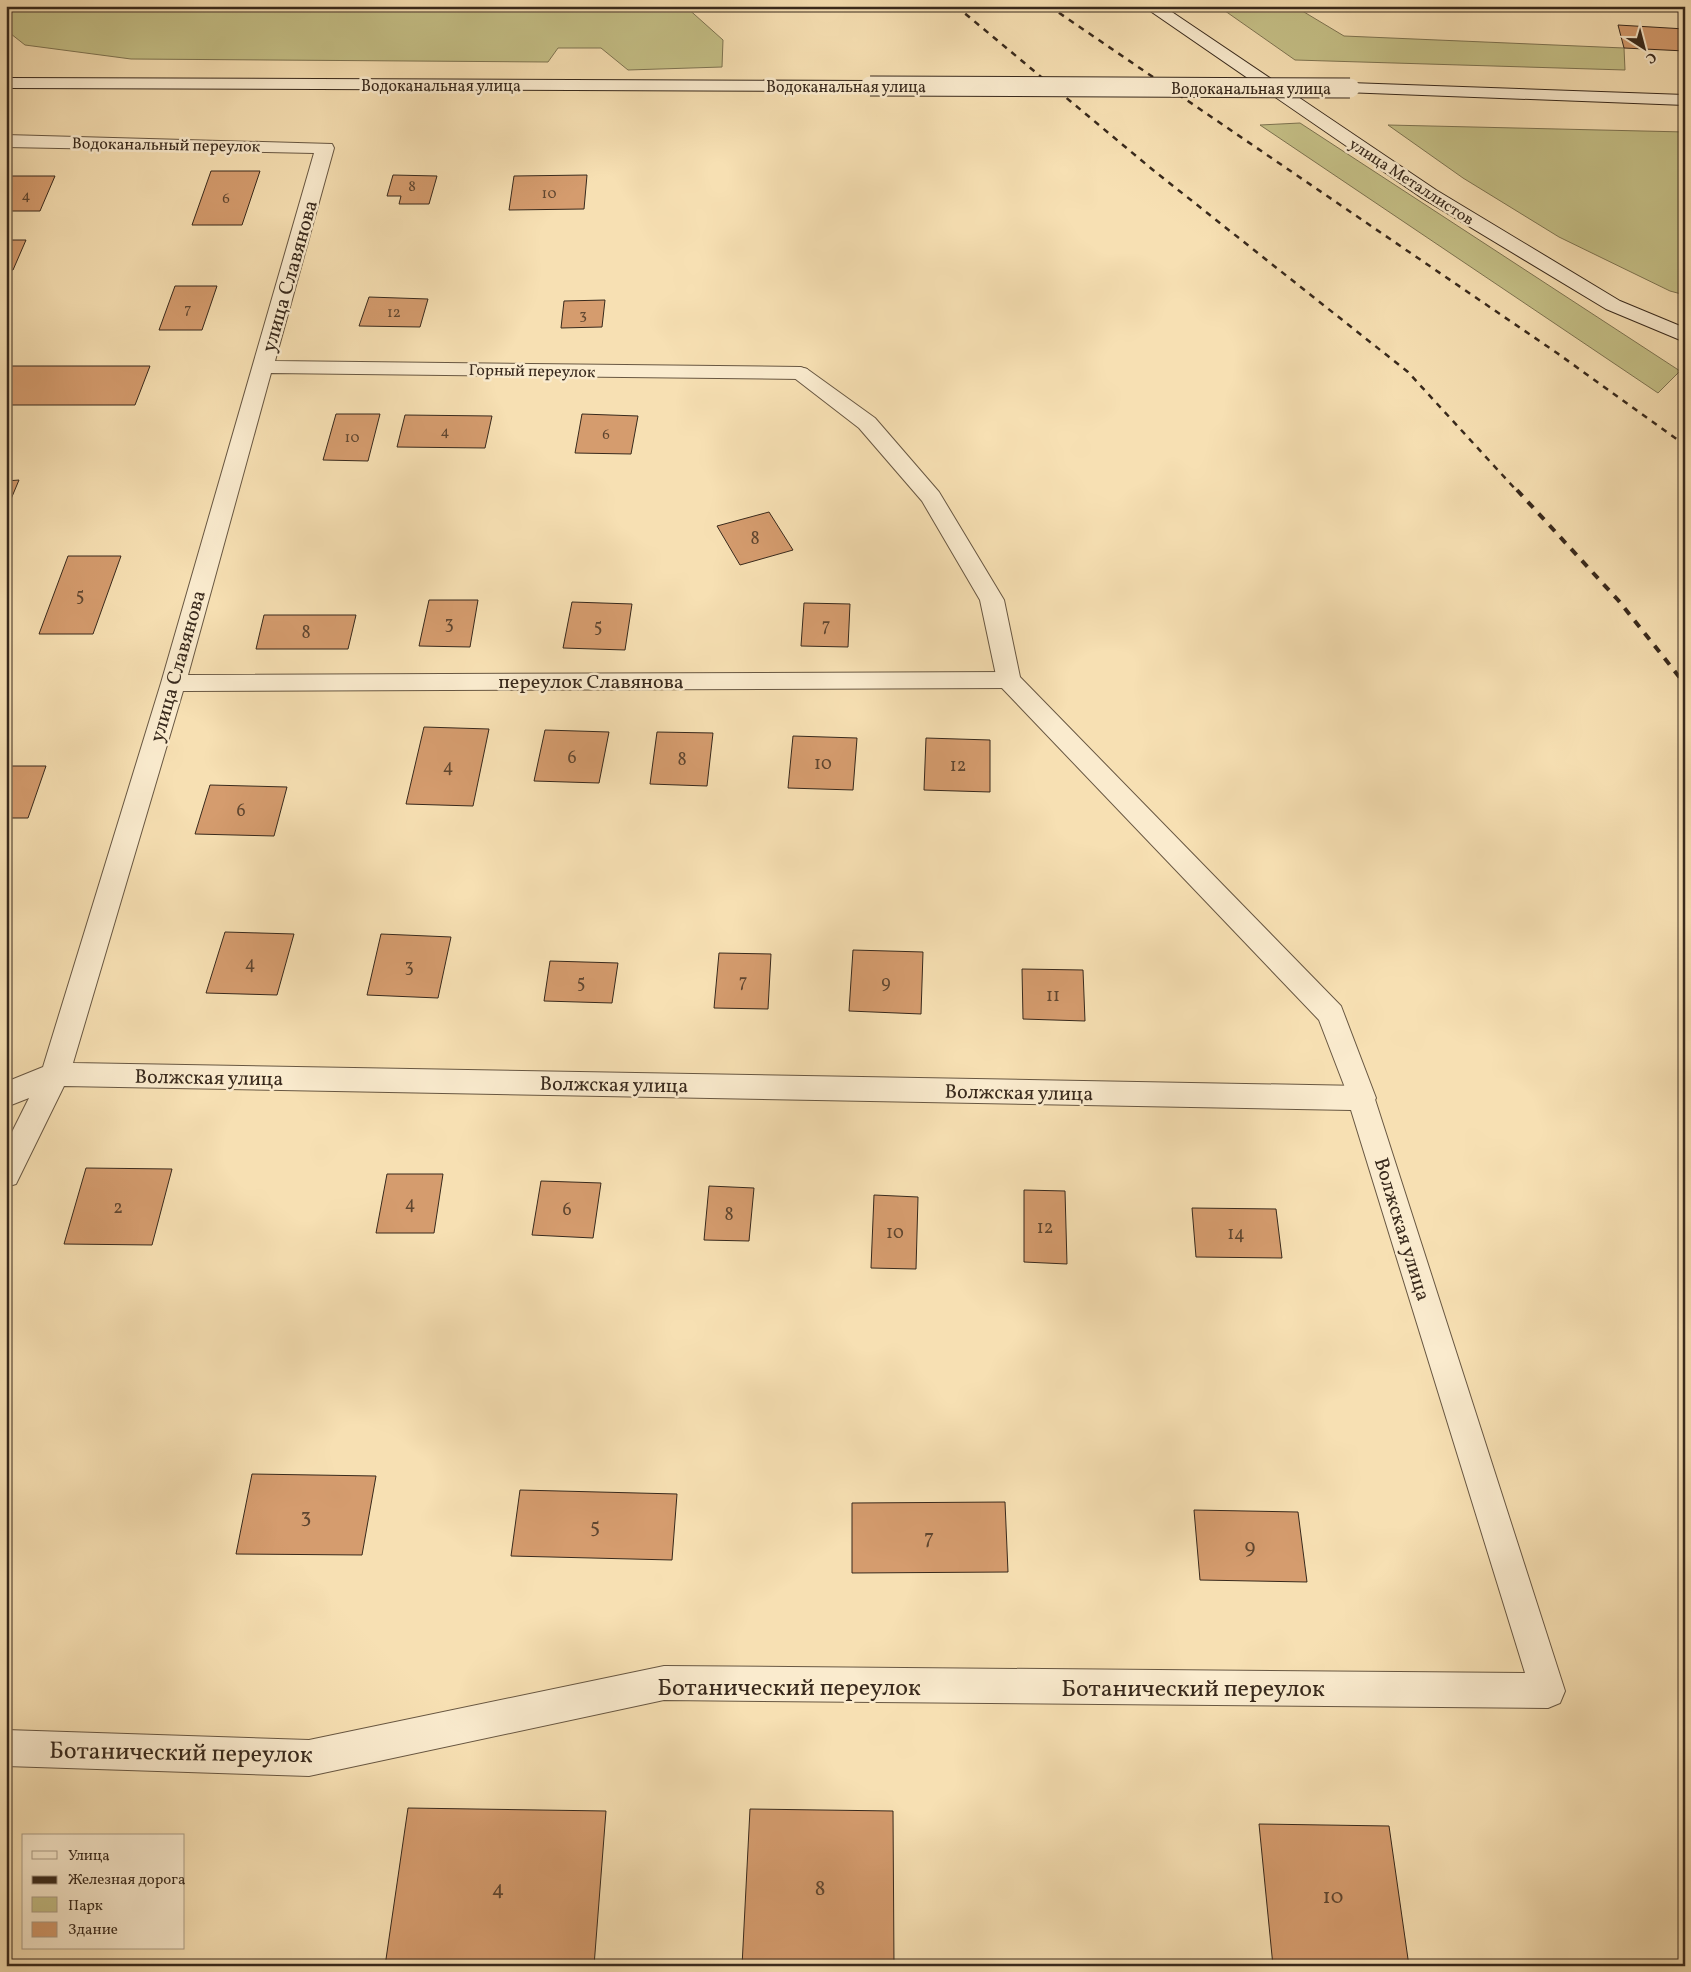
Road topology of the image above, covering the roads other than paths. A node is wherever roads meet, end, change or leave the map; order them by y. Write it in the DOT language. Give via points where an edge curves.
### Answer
graph roads {
  1 [pos="1151,6"];
  2 [pos="6,83"];
  3 [pos="1685,100"];
  4 [pos="6,141"];
  5 [pos="325,148"];
  6 [pos="1685,336"];
  7 [pos="263,367"];
  8 [pos="1009,680"];
  9 [pos="173,683"];
  10 [pos="55,1074"];
  11 [pos="6,1095"];
  12 [pos="1362,1098"];
  13 [pos="6,1175"];
  14 [pos="1548,1691"];
  15 [pos="6,1748"];
  1 -- 6 [label="street, улица Металлистов" via="1429,194 1612,304"];
  2 -- 3 [label="street, Водоканальная улица, bridge" via="1350,88"];
  4 -- 5 [label="street, Водоканальный переулок"];
  5 -- 7 [label="street, улица Славянова"];
  7 -- 8 [label="street, Горный переулок" via="800,373 867,423 931,497 992,600"];
  7 -- 9 [label="street, улица Славянова"];
  8 -- 9 [label="street, переулок Славянова"];
  8 -- 12 [label="street" via="1331,1014"];
  9 -- 10 [label="street, улица Славянова"];
  10 -- 11 [label="street"];
  10 -- 12 [label="street, Волжская улица"];
  10 -- 13 [label="street, улица Славянова"];
  12 -- 14 [label="street, Волжская улица"];
  14 -- 15 [label="street, Ботанический переулок" via="664,1684 309,1758"];
}
